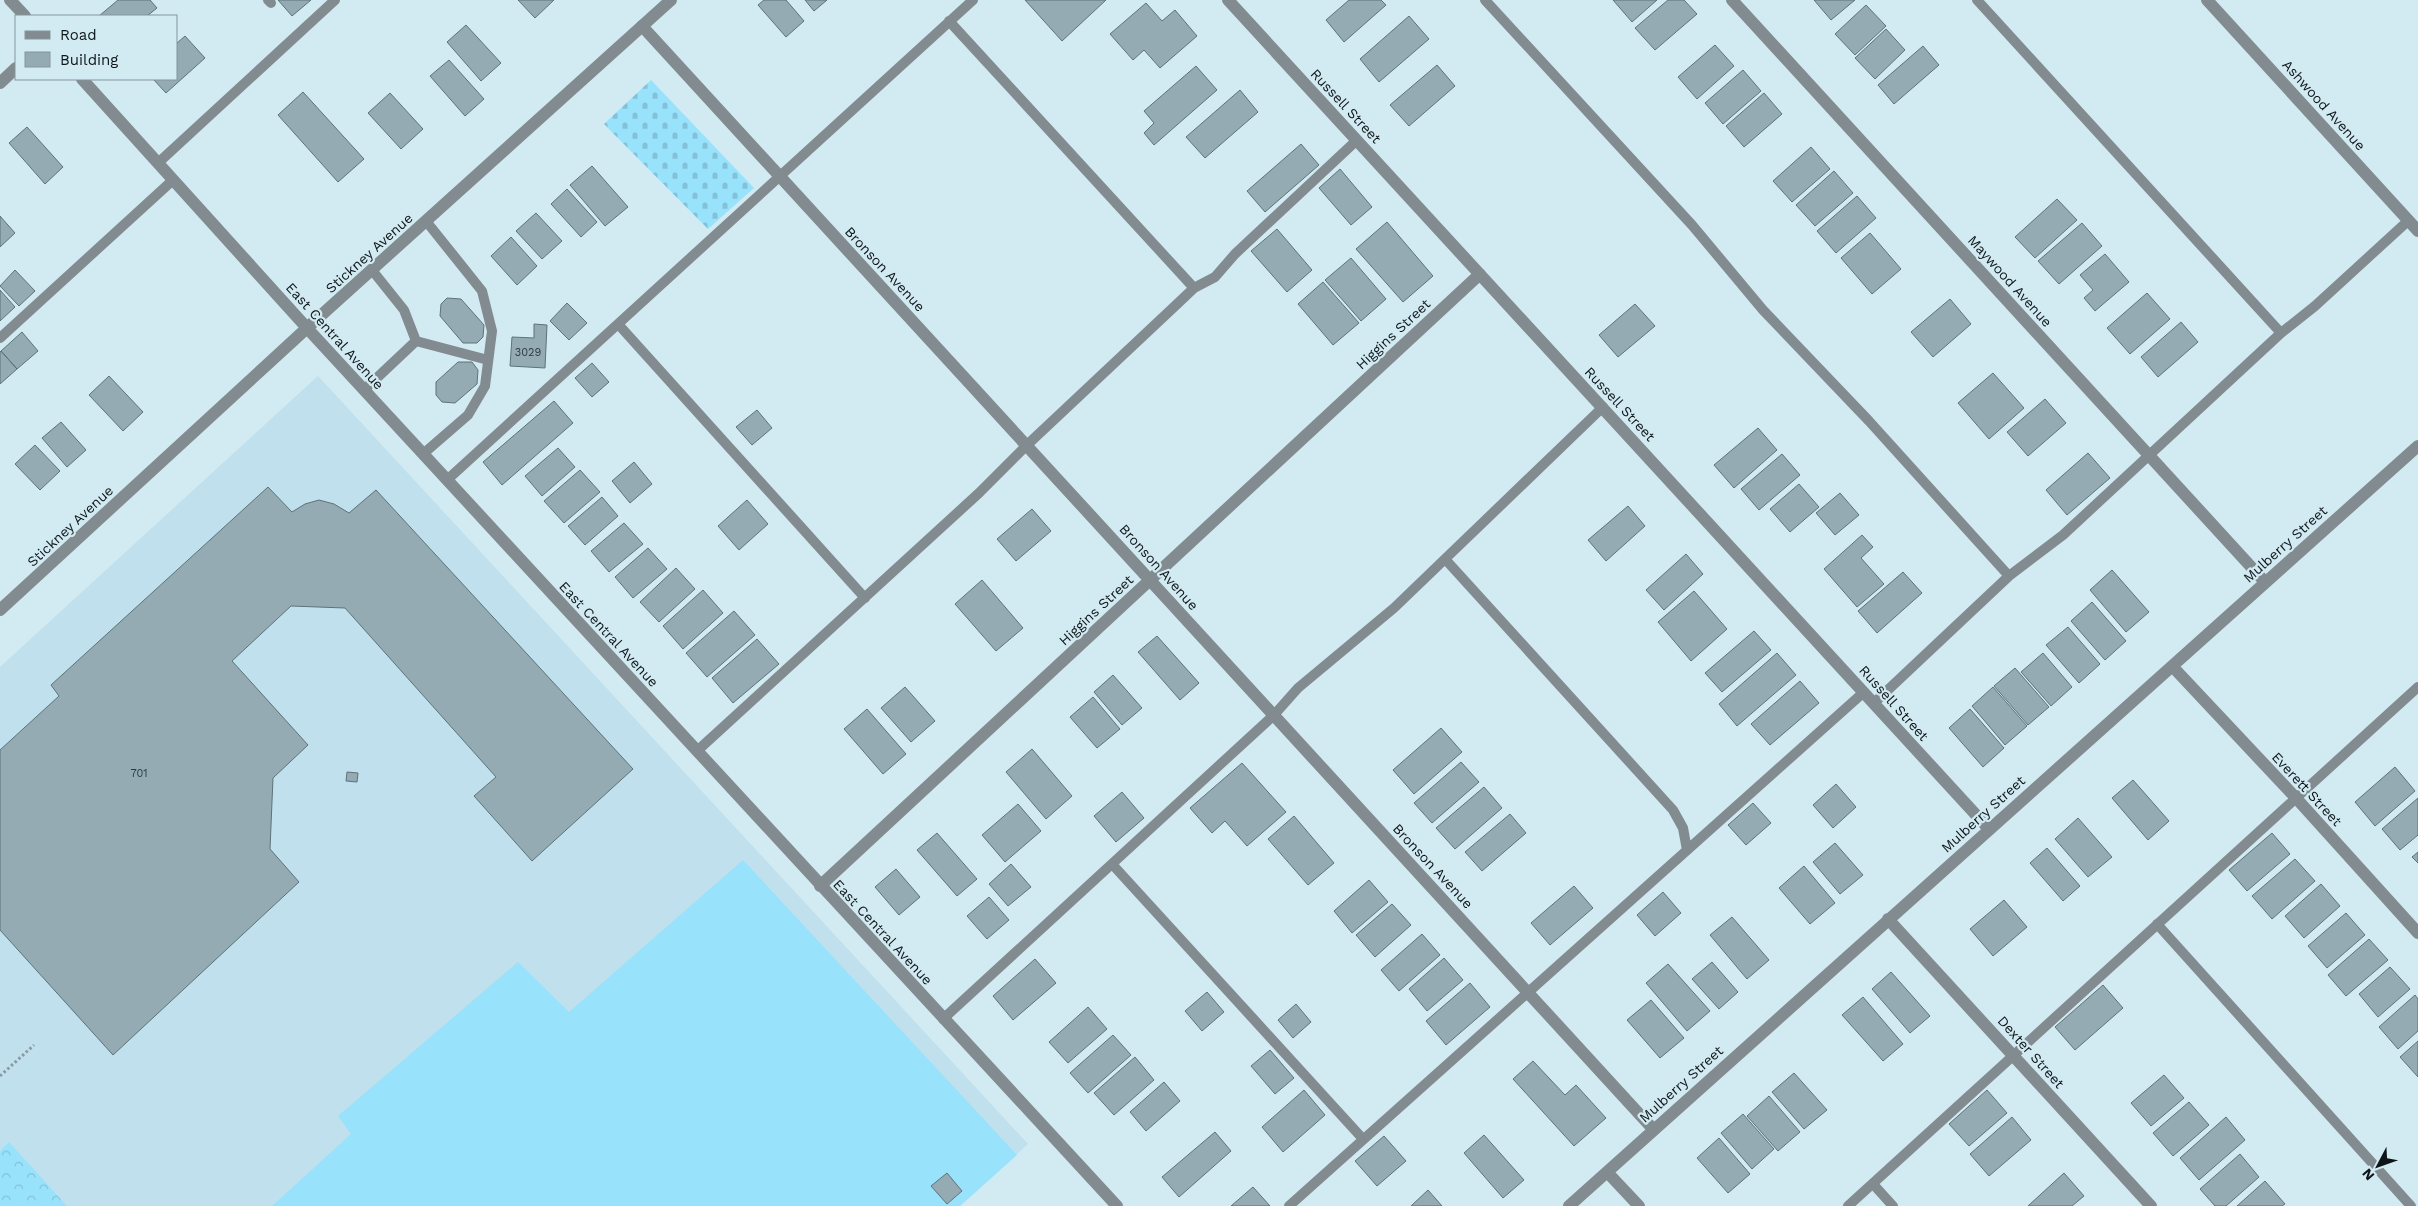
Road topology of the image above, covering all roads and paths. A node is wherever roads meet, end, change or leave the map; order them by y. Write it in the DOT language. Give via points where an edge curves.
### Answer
graph roads {
  1 [pos="335,0"];
  2 [pos="670,0"];
  3 [pos="973,0"];
  4 [pos="1228,0"];
  5 [pos="1485,0"];
  6 [pos="1732,0"];
  7 [pos="1977,0"];
  8 [pos="2208,0"];
  9 [pos="14,1"];
  10 [pos="24,15"];
  11 [pos="949,21"];
  12 [pos="642,26"];
  13 [pos="15,69"];
  14 [pos="83,80"];
  15 [pos="0,83"];
  16 [pos="1357,140"];
  17 [pos="158,163"];
  18 [pos="779,175"];
  19 [pos="173,180"];
  20 [pos="2409,220"];
  21 [pos="426,221"];
  22 [pos="2418,231"];
  23 [pos="372,270"];
  24 [pos="1480,274"];
  25 [pos="1194,288"];
  26 [pos="618,324"];
  27 [pos="307,328"];
  28 [pos="2281,334"];
  29 [pos="0,338"];
  30 [pos="416,341"];
  31 [pos="488,360"];
  32 [pos="364,390"];
  33 [pos="1603,407"];
  34 [pos="1026,445"];
  35 [pos="2418,446"];
  36 [pos="423,454"];
  37 [pos="2148,455"];
  38 [pos="447,480"];
  39 [pos="1445,558"];
  40 [pos="2009,576"];
  41 [pos="1150,580"];
  42 [pos="2265,582"];
  43 [pos="865,598"];
  44 [pos="0,610"];
  45 [pos="2172,666"];
  46 [pos="2418,687"];
  47 [pos="1864,692"];
  48 [pos="1874,703"];
  49 [pos="1274,715"];
  50 [pos="697,751"];
  51 [pos="2296,798"];
  52 [pos="1989,829"];
  53 [pos="1687,850"];
  54 [pos="1112,864"];
  55 [pos="820,886"];
  56 [pos="1888,919"];
  57 [pos="2157,924"];
  58 [pos="2418,933"];
  59 [pos="1528,992"];
  60 [pos="943,1019"];
  61 [pos="34,1044"];
  62 [pos="2013,1055"];
  63 [pos="0,1076"];
  64 [pos="1654,1129"];
  65 [pos="1363,1139"];
  66 [pos="1607,1172"];
  67 [pos="1873,1184"];
  68 [pos="1117,1206"];
  69 [pos="1289,1206"];
  70 [pos="1569,1206"];
  71 [pos="1639,1206"];
  72 [pos="1848,1206"];
  73 [pos="1893,1206"];
  74 [pos="2151,1206"];
  75 [pos="2411,1206"];
  1 -- 17 [label="lane"];
  2 -- 12 [label="street, Stickney Avenue"];
  3 -- 11 [label="lane"];
  4 -- 16 [label="street, Russell Street"];
  5 -- 40 [label="lane" via="1685,217 1762,310 1869,420"];
  6 -- 37 [label="street, Maywood Avenue"];
  7 -- 28 [label="lane"];
  8 -- 20 [label="street, Ashwood Avenue"];
  9 -- 10 [label="street"];
  11 -- 18 [label="lane"];
  11 -- 25 [label="lane"];
  12 -- 18 [label="street, Bronson Avenue"];
  12 -- 21 [label="street, Stickney Avenue"];
  13 -- 15 [label="street"];
  14 -- 17 [label="street, East Central Avenue"];
  16 -- 24 [label="street, Russell Street"];
  16 -- 25 [label="lane" via="1215,277"];
  17 -- 19 [label="street, East Central Avenue"];
  18 -- 26 [label="lane"];
  18 -- 34 [label="street, Bronson Avenue"];
  19 -- 27 [label="street, East Central Avenue"];
  19 -- 29 [label="lane"];
  20 -- 22 [label="street, Ashwood Avenue"];
  20 -- 28 [label="lane"];
  21 -- 23 [label="street, Stickney Avenue"];
  21 -- 31 [label="lane" via="482,291 492,331"];
  23 -- 27 [label="street, Stickney Avenue"];
  23 -- 30 [label="lane" via="404,310"];
  24 -- 33 [label="street, Russell Street"];
  24 -- 41 [label="street, Higgins Street"];
  25 -- 34 [label="lane"];
  26 -- 38 [label="lane"];
  26 -- 43 [label="lane"];
  27 -- 32 [label="street, East Central Avenue"];
  27 -- 44 [label="street, Stickney Avenue"];
  28 -- 37 [label="lane"];
  30 -- 31 [label="lane"];
  30 -- 32 [label="lane"];
  31 -- 36 [label="lane" via="485,386 468,415"];
  32 -- 36 [label="street, East Central Avenue"];
  33 -- 39 [label="lane"];
  33 -- 47 [label="street, Russell Street"];
  34 -- 41 [label="street, Bronson Avenue"];
  34 -- 43 [label="lane"];
  35 -- 42 [label="street, Mulberry Street"];
  36 -- 38 [label="street, East Central Avenue"];
  37 -- 40 [label="lane" via="2063,535"];
  37 -- 42 [label="street, Maywood Avenue"];
  38 -- 50 [label="street, East Central Avenue"];
  39 -- 49 [label="lane" via="1394,608 1298,688"];
  39 -- 53 [label="lane" via="1673,810 1683,828"];
  40 -- 48 [label="lane"];
  41 -- 49 [label="street, Bronson Avenue"];
  41 -- 55 [label="street, Higgins Street"];
  42 -- 45 [label="street, Mulberry Street"];
  43 -- 50 [label="lane"];
  45 -- 51 [label="street, Everett Street"];
  45 -- 52 [label="street, Mulberry Street"];
  46 -- 51 [label="lane"];
  47 -- 48 [label="street, Russell Street"];
  47 -- 53 [label="lane"];
  48 -- 52 [label="street, Russell Street"];
  49 -- 54 [label="lane"];
  49 -- 59 [label="street, Bronson Avenue"];
  50 -- 55 [label="street, East Central Avenue"];
  51 -- 57 [label="lane"];
  51 -- 58 [label="street, Everett Street"];
  52 -- 56 [label="street, Mulberry Street"];
  53 -- 59 [label="lane"];
  54 -- 60 [label="lane"];
  54 -- 65 [label="lane"];
  55 -- 60 [label="street, East Central Avenue"];
  56 -- 62 [label="street, Dexter Street"];
  56 -- 64 [label="street, Mulberry Street"];
  57 -- 62 [label="lane"];
  57 -- 75 [label="lane"];
  59 -- 64 [label="street, Bronson Avenue"];
  59 -- 65 [label="lane"];
  60 -- 68 [label="street, East Central Avenue"];
  61 -- 63 [label="path"];
  62 -- 67 [label="lane"];
  62 -- 74 [label="street, Dexter Street"];
  64 -- 66 [label="street, Mulberry Street"];
  65 -- 69 [label="lane"];
  66 -- 70 [label="street, Mulberry Street"];
  66 -- 71 [label="street"];
  67 -- 72 [label="lane"];
  67 -- 73 [label="lane"];
}
